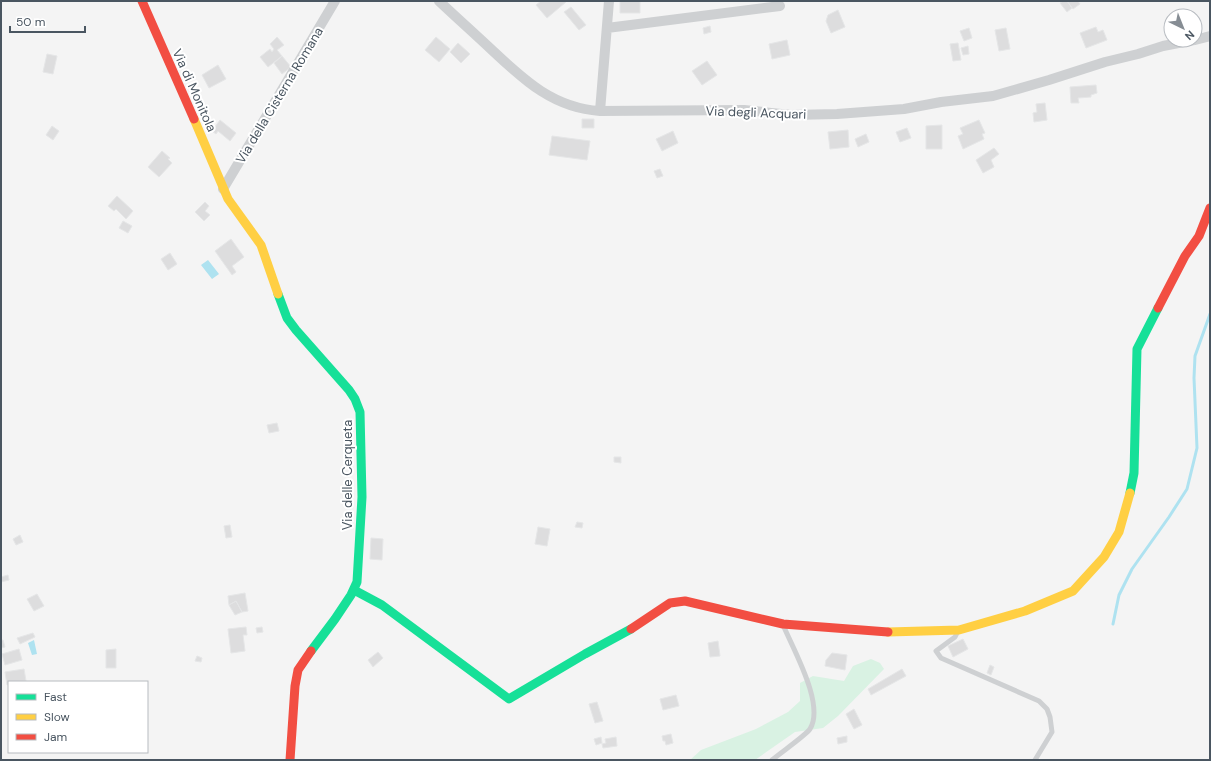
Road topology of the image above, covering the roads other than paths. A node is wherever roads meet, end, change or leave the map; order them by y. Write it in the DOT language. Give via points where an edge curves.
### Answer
graph roads {
  1 [pos="142,1"];
  2 [pos="335,1"];
  3 [pos="439,1"];
  4 [pos="609,1"];
  5 [pos="780,6"];
  6 [pos="607,28"];
  7 [pos="1163,46"];
  8 [pos="600,111"];
  9 [pos="223,189"];
  10 [pos="1210,208"];
  11 [pos="354,590"];
  12 [pos="783,624"];
  13 [pos="959,630"];
  14 [pos="290,760"];
  15 [pos="772,760"];
  16 [pos="1036,760"];
  1 -- 9 [label="street, Via di Monitola"];
  2 -- 9 [label="street, Via della Cisterna Romana"];
  3 -- 8 [label="street, Via degli Acquari" via="537,89 570,106"];
  4 -- 6 [label="street"];
  5 -- 6 [label="street"];
  6 -- 8 [label="street"];
  7 -- 8 [label="street, Via degli Acquari" via="993,96 896,109 792,115 744,110"];
  9 -- 11 [label="street, Via delle Cerqueta" via="261,245 287,318 345,385 359,408 362,506 359,575"];
  10 -- 13 [label="street" via="1199,236 1185,256 1137,348 1134,472 1120,532 1104,556 1073,591 1025,611"];
  11 -- 12 [label="street" via="382,605 509,699 631,629 670,603 685,601"];
  11 -- 14 [label="street, Via delle Cerqueta" via="298,670"];
  12 -- 13 [label="street" via="882,632"];
  12 -- 15 [label="lane" via="811,691 815,706 814,719 810,729"];
  13 -- 16 [label="lane" via="955,637 936,651 941,658 1038,701 1047,709 1052,732"];
}
